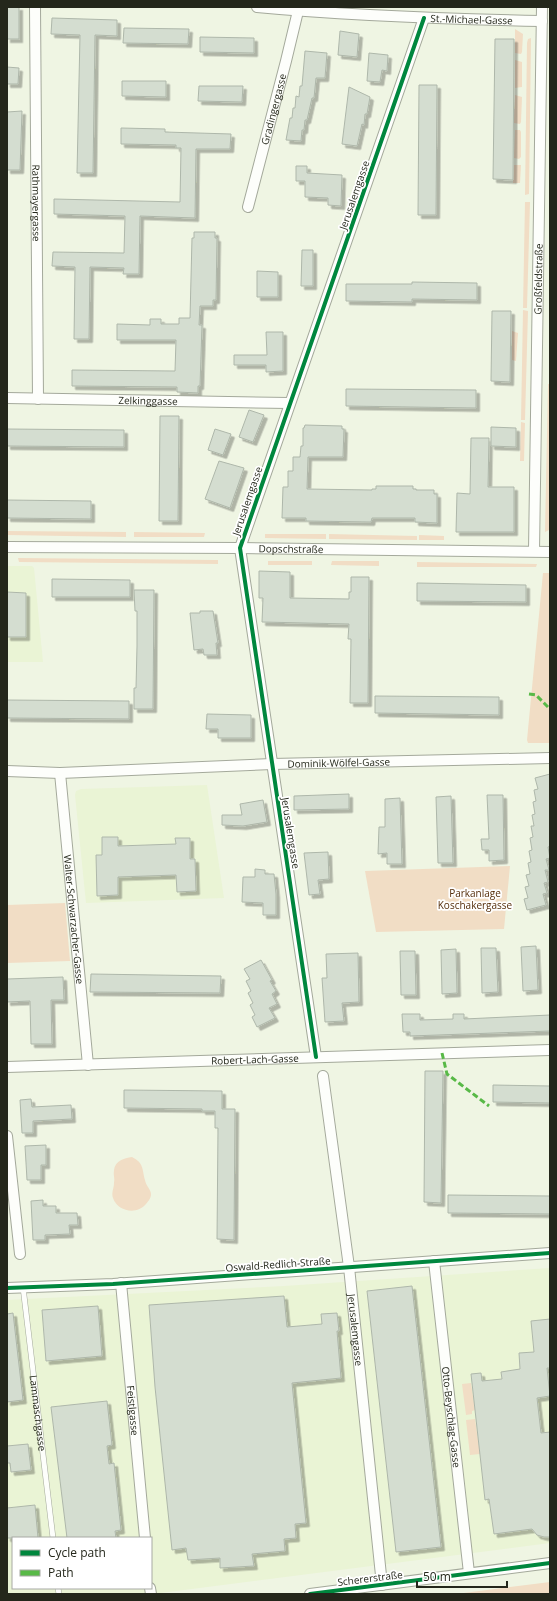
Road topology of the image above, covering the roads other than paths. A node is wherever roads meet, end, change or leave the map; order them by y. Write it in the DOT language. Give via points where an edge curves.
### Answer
graph roads {
  1 [pos="35,7"];
  2 [pos="257,7"];
  3 [pos="542,7"];
  4 [pos="298,11"];
  5 [pos="424,18"];
  6 [pos="542,21"];
  7 [pos="248,207"];
  8 [pos="7,398"];
  9 [pos="38,399"];
  10 [pos="289,403"];
  11 [pos="7,547"];
  12 [pos="240,548"];
  13 [pos="534,552"];
  14 [pos="550,552"];
  15 [pos="550,758"];
  16 [pos="272,764"];
  17 [pos="7,771"];
  18 [pos="60,773"];
  19 [pos="550,1050"];
  20 [pos="316,1057"];
  21 [pos="88,1064"];
  22 [pos="7,1067"];
  23 [pos="323,1076"];
  24 [pos="7,1136"];
  25 [pos="550,1253"];
  26 [pos="20,1254"];
  27 [pos="434,1261"];
  28 [pos="349,1267"];
  29 [pos="121,1283"];
  30 [pos="23,1287"];
  31 [pos="7,1288"];
  32 [pos="53,1537"];
  33 [pos="145,1537"];
  34 [pos="550,1563"];
  35 [pos="469,1573"];
  36 [pos="382,1585"];
  37 [pos="310,1594"];
  1 -- 9 [label="street, Rathmayergasse"];
  2 -- 4 [label="street, St.-Michael-Gasse"];
  3 -- 6 [label="street, Großfeldstraße"];
  4 -- 5 [label="street, St.-Michael-Gasse"];
  4 -- 7 [label="street, Gradingergasse"];
  5 -- 6 [label="street, St.-Michael-Gasse"];
  5 -- 10 [label="street, Jerusalemgasse"];
  6 -- 13 [label="street, Großfeldstraße"];
  8 -- 9 [label="street, Zelkinggasse"];
  9 -- 10 [label="street, Zelkinggasse"];
  10 -- 12 [label="street, Jerusalemgasse"];
  11 -- 12 [label="street, Dopschstraße"];
  12 -- 13 [label="street, Dopschstraße"];
  12 -- 16 [label="street, Jerusalemgasse"];
  13 -- 14 [label="street, Dopschstraße"];
  15 -- 16 [label="street, Dominik-Wölfel-Gasse"];
  16 -- 18 [label="street, Dominik-Wölfel-Gasse"];
  16 -- 20 [label="street, Jerusalemgasse"];
  17 -- 18 [label="street, Dominik-Wölfel-Gasse"];
  18 -- 21 [label="street, Walter-Schwarzacher-Gasse"];
  19 -- 20 [label="street, Robert-Lach-Gasse"];
  20 -- 21 [label="street, Robert-Lach-Gasse"];
  21 -- 22 [label="street, Robert-Lach-Gasse"];
  23 -- 28 [label="street, Jerusalemgasse"];
  24 -- 26 [label="street"];
  25 -- 27 [label="street, Oswald-Redlich-Straße"];
  27 -- 28 [label="street, Oswald-Redlich-Straße"];
  27 -- 35 [label="street, Otto-Beyschlag-Gasse"];
  28 -- 29 [label="street, Oswald-Redlich-Straße"];
  28 -- 36 [label="street, Jerusalemgasse"];
  29 -- 30 [label="street, Oswald-Redlich-Straße"];
  29 -- 33 [label="street, Feistlgasse"];
  30 -- 31 [label="street, Oswald-Redlich-Straße"];
  30 -- 32 [label="lane, Lammaschgasse"];
  34 -- 35 [label="street, Schererstraße"];
  35 -- 36 [label="street, Schererstraße"];
  36 -- 37 [label="street, Schererstraße"];
}
